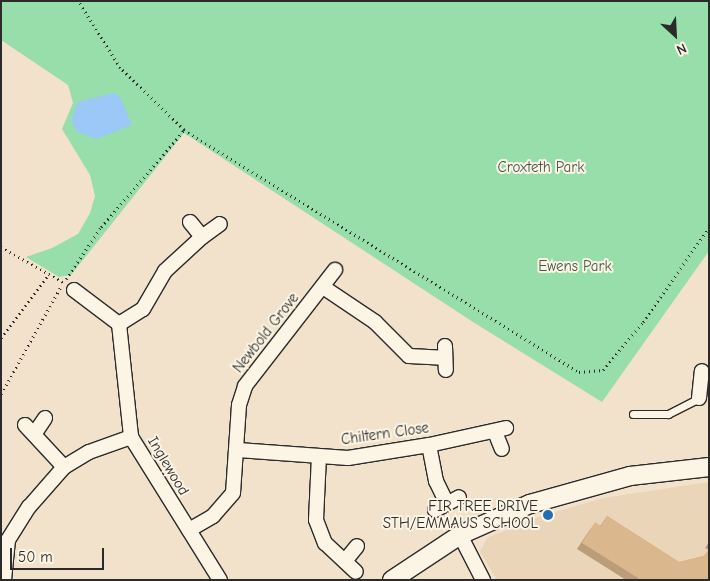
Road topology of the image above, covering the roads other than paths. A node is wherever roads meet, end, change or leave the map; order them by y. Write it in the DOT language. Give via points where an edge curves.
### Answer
graph roads {
  1 [pos="190,222"];
  2 [pos="220,224"];
  3 [pos="202,237"];
  4 [pos="335,270"];
  5 [pos="69,286"];
  6 [pos="323,287"];
  7 [pos="119,324"];
  8 [pos="445,358"];
  9 [pos="704,379"];
  10 [pos="698,398"];
  11 [pos="634,414"];
  12 [pos="45,418"];
  13 [pos="131,437"];
  14 [pos="429,445"];
  15 [pos="238,450"];
  16 [pos="502,450"];
  17 [pos="320,456"];
  18 [pos="64,467"];
  19 [pos="709,467"];
  20 [pos="447,504"];
  21 [pos="189,530"];
  22 [pos="460,535"];
  23 [pos="357,546"];
  24 [pos="344,561"];
  25 [pos="356,572"];
  26 [pos="4,580"];
  27 [pos="220,580"];
  28 [pos="392,580"];
  29 [pos="483,580"];
  1 -- 3 [label="street"];
  2 -- 3 [label="street"];
  3 -- 7 [label="street" via="166,271 143,309"];
  4 -- 6 [label="street, Newbold Grove"];
  5 -- 7 [label="street"];
  6 -- 8 [label="street" via="375,322 409,356"];
  6 -- 15 [label="street, Newbold Grove" via="245,386 239,405"];
  7 -- 13 [label="street, Inglewood"];
  9 -- 10 [label="street"];
  10 -- 11 [label="lane" via="668,414"];
  12 -- 18 [label="street" via="30,429"];
  13 -- 18 [label="street" via="88,452"];
  13 -- 21 [label="street, Inglewood"];
  14 -- 16 [label="street, Chiltern Close" via="500,430"];
  14 -- 17 [label="street, Chiltern Close" via="348,458"];
  14 -- 20 [label="street" via="436,481"];
  15 -- 17 [label="street, Chiltern Close"];
  15 -- 21 [label="street, Newbold Grove" via="233,493 214,516"];
  17 -- 24 [label="street" via="316,520 325,543"];
  18 -- 26 [label="street" via="29,507 8,540"];
  19 -- 22 [label="street" via="630,476 530,504"];
  21 -- 27 [label="street, Inglewood"];
  22 -- 28 [label="street"];
  22 -- 29 [label="street"];
  23 -- 24 [label="street"];
  24 -- 25 [label="street"];
}
